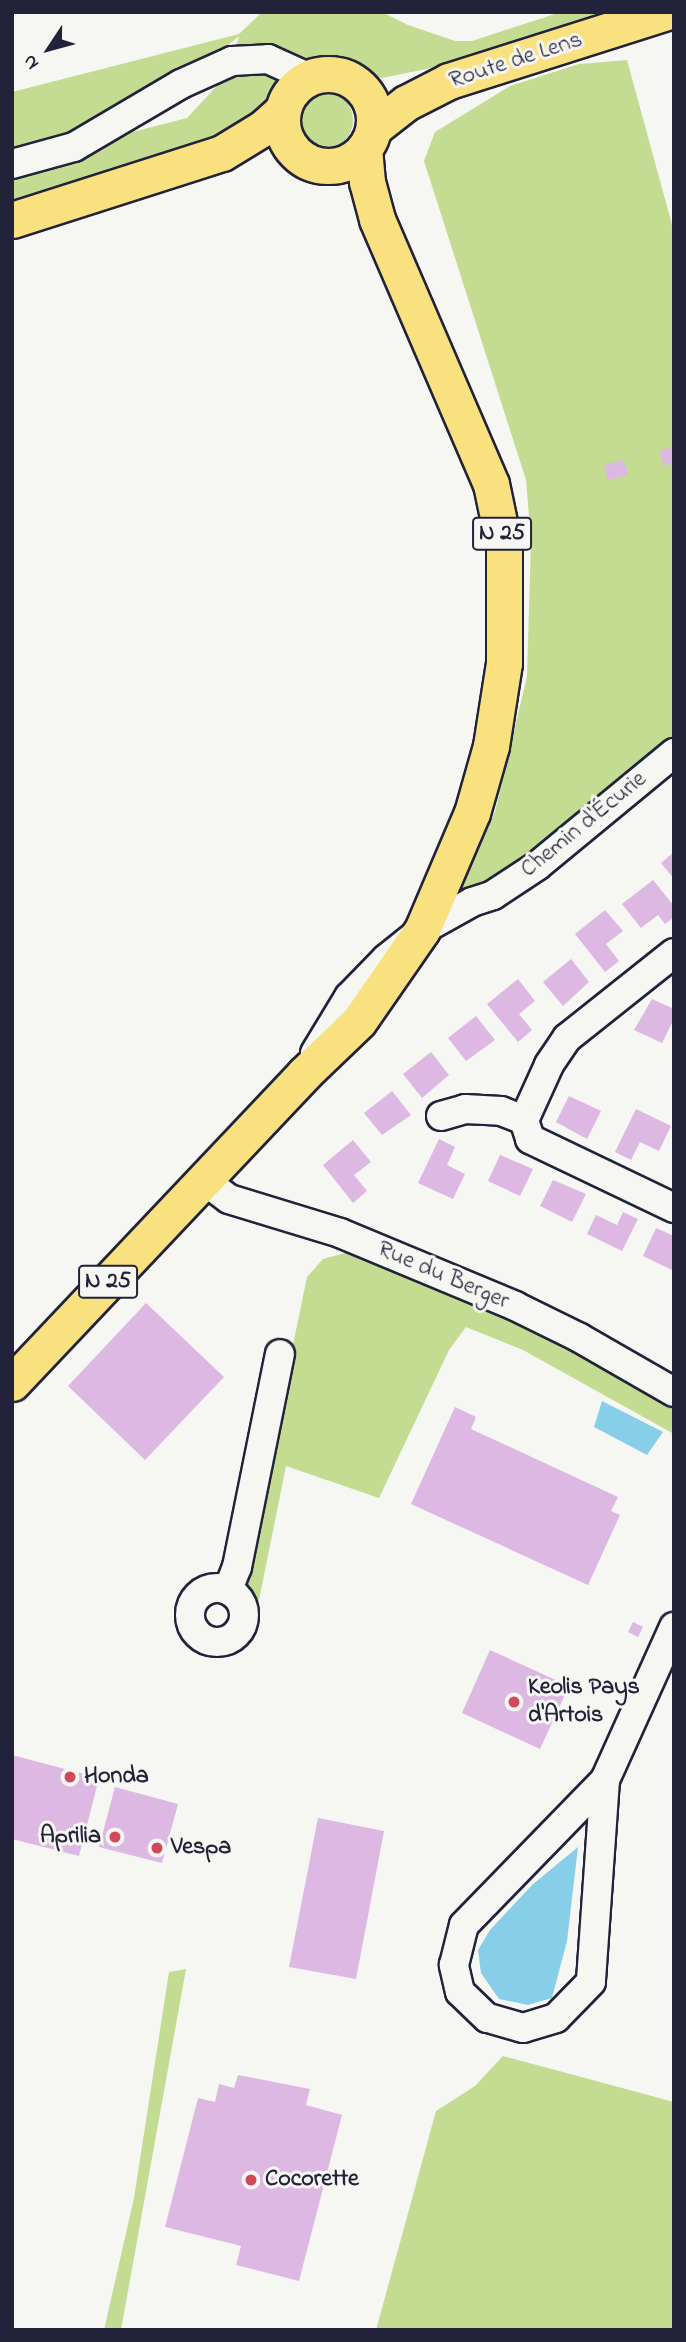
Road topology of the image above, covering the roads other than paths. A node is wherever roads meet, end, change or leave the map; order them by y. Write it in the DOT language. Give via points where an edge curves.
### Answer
graph roads {
  1 [pos="666,12"];
  2 [pos="310,78"];
  3 [pos="449,81"];
  4 [pos="360,87"];
  5 [pos="283,110"];
  6 [pos="369,139"];
  7 [pos="222,153"];
  8 [pos="301,157"];
  9 [pos="12,164"];
  10 [pos="12,220"];
  11 [pos="672,758"];
  12 [pos="444,878"];
  13 [pos="482,899"];
  14 [pos="422,930"];
  15 [pos="671,961"];
  16 [pos="442,1116"];
  17 [pos="524,1120"];
  18 [pos="205,1181"];
  19 [pos="674,1209"];
  20 [pos="280,1354"];
  21 [pos="12,1383"];
  22 [pos="674,1392"];
  23 [pos="228,1590"];
  24 [pos="674,1627"];
  25 [pos="668,1658"];
  26 [pos="605,1780"];
  1 -- 3 [label="main road, Route de Lens"];
  2 -- 4 [label="main road" via="342,76"];
  2 -- 5 [label="main road" via="290,94"];
  2 -- 9 [label="street" via="268,59 232,61 181,84 74,147"];
  3 -- 4 [label="main road"];
  3 -- 6 [label="main road, Route de Lens" via="406,103"];
  4 -- 6 [label="main road" via="372,106"];
  5 -- 7 [label="main road"];
  5 -- 8 [label="main road" via="285,136"];
  6 -- 8 [label="main road" via="355,157 334,166"];
  6 -- 12 [label="main road, N 25" via="367,182 377,219 491,484 504,546 504,663 491,746 472,813"];
  7 -- 8 [label="main road" via="279,152"];
  7 -- 10 [label="main road"];
  11 -- 13 [label="street, Chemin d'Écurie" via="537,866"];
  12 -- 13 [label="street" via="455,895"];
  12 -- 14 [label="main road, N 25"];
  13 -- 14 [label="street, Chemin d'Écurie"];
  14 -- 18 [label="main road, N 25" via="359,1021"];
  15 -- 17 [label="street" via="567,1038"];
  16 -- 17 [label="street" via="465,1109 501,1111"];
  17 -- 19 [label="street" via="530,1139"];
  18 -- 21 [label="main road, N 25"];
  18 -- 22 [label="street, Rue du Berger" via="229,1199 340,1233 515,1306"];
  20 -- 23 [label="street" via="237,1567"];
  24 -- 25 [label="street"];
  25 -- 26 [label="street"];
  26 -- 26 [label="street" via="464,1925 454,1965 460,1992 487,2018 523,2028 556,2018 591,1982"];
}
